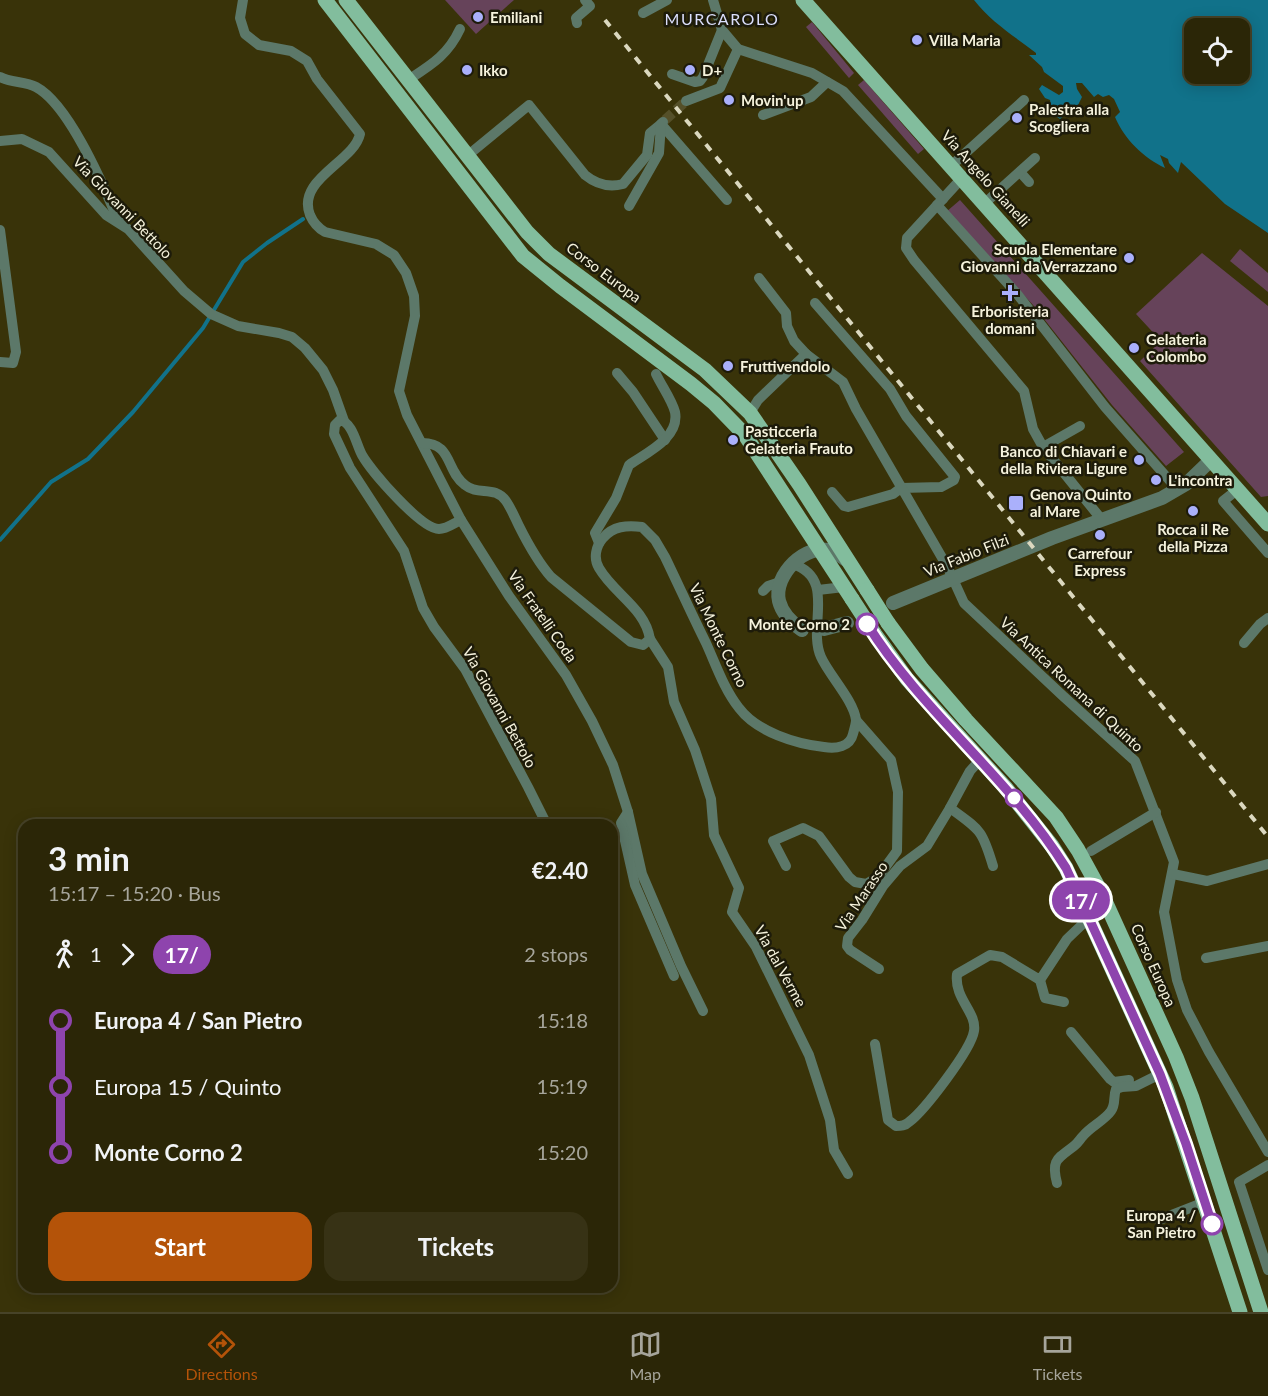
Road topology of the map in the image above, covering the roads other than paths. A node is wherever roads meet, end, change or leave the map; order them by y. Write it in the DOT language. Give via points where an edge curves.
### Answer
graph roads {
  1 [pos="243,0"];
  2 [pos="325,0"];
  3 [pos="346,0"];
  4 [pos="585,0"];
  5 [pos="668,0"];
  6 [pos="712,0"];
  7 [pos="803,0"];
  8 [pos="643,13"];
  9 [pos="576,23"];
  10 [pos="460,29"];
  11 [pos="722,30"];
  12 [pos="738,49"];
  13 [pos="672,74"];
  14 [pos="0,77"];
  15 [pos="408,80"];
  16 [pos="827,82"];
  17 [pos="1024,100"];
  18 [pos="686,101"];
  19 [pos="763,115"];
  20 [pos="663,122"];
  21 [pos="0,141"];
  22 [pos="466,156"];
  23 [pos="1035,158"];
  24 [pos="951,166"];
  25 [pos="1020,172"];
  26 [pos="963,178"];
  27 [pos="1029,183"];
  28 [pos="727,200"];
  29 [pos="940,202"];
  30 [pos="985,203"];
  31 [pos="629,206"];
  32 [pos="128,229"];
  33 [pos="0,230"];
  34 [pos="759,278"];
  35 [pos="815,303"];
  36 [pos="806,354"];
  37 [pos="0,362"];
  38 [pos="616,373"];
  39 [pos="656,374"];
  40 [pos="750,413"];
  41 [pos="344,421"];
  42 [pos="1080,426"];
  43 [pos="665,440"];
  44 [pos="422,443"];
  45 [pos="1043,447"];
  46 [pos="1211,460"];
  47 [pos="901,488"];
  48 [pos="1178,490"];
  49 [pos="1237,490"];
  50 [pos="832,492"];
  51 [pos="461,520"];
  52 [pos="1102,520"];
  53 [pos="1268,524"];
  54 [pos="599,543"];
  55 [pos="820,549"];
  56 [pos="1268,553"];
  57 [pos="849,562"];
  58 [pos="793,564"];
  59 [pos="954,578"];
  60 [pos="780,582"];
  61 [pos="818,590"];
  62 [pos="762,591"];
  63 [pos="848,593"];
  64 [pos="893,603"];
  65 [pos="1268,618"];
  66 [pos="847,623"];
  67 [pos="824,629"];
  68 [pos="802,630"];
  69 [pos="650,639"];
  70 [pos="1244,643"];
  71 [pos="856,720"];
  72 [pos="980,760"];
  73 [pos="950,808"];
  74 [pos="628,812"];
  75 [pos="1156,812"];
  76 [pos="543,819"];
  77 [pos="1091,851"];
  78 [pos="1268,864"];
  79 [pos="786,866"];
  80 [pos="993,866"];
  81 [pos="1173,874"];
  82 [pos="1089,918"];
  83 [pos="1268,946"];
  84 [pos="1206,958"];
  85 [pos="879,969"];
  86 [pos="674,976"];
  87 [pos="1040,980"];
  88 [pos="1064,1002"];
  89 [pos="703,1011"];
  90 [pos="1071,1032"];
  91 [pos="875,1044"];
  92 [pos="1155,1076"];
  93 [pos="1268,1152"];
  94 [pos="1268,1165"];
  95 [pos="848,1174"];
  96 [pos="1057,1183"];
  97 [pos="1205,1202"];
  98 [pos="1159,1220"];
  99 [pos="1268,1270"];
  100 [pos="1240,1312"];
  101 [pos="1261,1312"];
  1 -- 44 [label="street" via="240,18 245,34 259,45 291,51 307,61 316,79 360,134 359,140 312,190 309,210 320,229 376,244 394,255 406,273 414,296 415,316 399,391"];
  2 -- 55 [label="main road" via="523,256 714,403 745,435"];
  3 -- 15 [label="main road, Corso Europa"];
  4 -- 9 [label="street" via="590,6 576,18"];
  5 -- 8 [label="street"];
  6 -- 11 [label="street"];
  7 -- 24 [label="main road, Via Angelo Gianelli"];
  10 -- 15 [label="street" via="437,62"];
  11 -- 12 [label="street"];
  11 -- 13 [label="street" via="700,81"];
  12 -- 16 [label="street" via="812,73"];
  12 -- 18 [label="street" via="720,88"];
  14 -- 32 [label="street" via="35,87 52,101 84,147 115,213"];
  15 -- 22 [label="main road, Corso Europa"];
  16 -- 19 [label="street" via="811,97"];
  16 -- 29 [label="street" via="852,99"];
  17 -- 24 [label="street"];
  20 -- 22 [label="street" via="650,133 647,154 623,184 593,182 529,105"];
  20 -- 28 [label="street"];
  20 -- 31 [label="street" via="660,153"];
  21 -- 32 [label="street, Via Giovanni Bettolo" via="22,139 49,152 106,215"];
  22 -- 40 [label="main road, Corso Europa" via="549,254 705,370"];
  23 -- 25 [label="street"];
  24 -- 26 [label="main road, Via Angelo Gianelli"];
  25 -- 27 [label="street"];
  25 -- 30 [label="street"];
  26 -- 29 [label="street"];
  26 -- 30 [label="main road, Via Angelo Gianelli"];
  29 -- 45 [label="street" via="907,238 906,248 1024,391 1033,429"];
  29 -- 48 [label="street" via="1105,407"];
  30 -- 46 [label="main road, Via Angelo Gianelli"];
  32 -- 41 [label="street, Via Giovanni Bettolo" via="184,291 211,314 238,326 292,337 305,348 329,380"];
  33 -- 37 [label="street" via="16,352 12,363"];
  34 -- 36 [label="street, Via Antica Romana di Quinto" via="786,313 794,342"];
  35 -- 47 [label="street" via="890,389 906,416 955,477 941,487"];
  36 -- 40 [label="street" via="758,400"];
  36 -- 47 [label="street, Via Antica Romana di Quinto" via="843,382"];
  38 -- 43 [label="street"];
  39 -- 43 [label="street" via="675,411 672,429"];
  40 -- 57 [label="main road, Corso Europa"];
  41 -- 51 [label="street, Via Giovanni Bettolo" via="367,463 417,516 435,529"];
  41 -- 76 [label="street, Via Giovanni Bettolo" via="337,422 334,434 344,458 404,551 423,608 465,669"];
  42 -- 45 [label="street"];
  43 -- 54 [label="street" via="629,465 616,498 595,533"];
  44 -- 51 [label="street, Via Fratelli Coda"];
  44 -- 69 [label="street" via="434,443 442,450 466,487 490,490 506,500 528,544 551,577 631,642 643,645"];
  45 -- 52 [label="street"];
  46 -- 48 [label="street, Via Fabio Filzi"];
  46 -- 49 [label="main road, Via Angelo Gianelli"];
  47 -- 50 [label="street" via="848,507"];
  47 -- 59 [label="street, Via Antica Romana di Quinto"];
  48 -- 52 [label="street, Via Fabio Filzi"];
  49 -- 53 [label="main road, Via Angelo Gianelli"];
  49 -- 56 [label="street" via="1223,501"];
  51 -- 74 [label="street, Via Fratelli Coda" via="508,596 566,675 614,765"];
  52 -- 59 [label="street, Via Fabio Filzi"];
  54 -- 69 [label="street" via="595,553 598,568 642,616"];
  54 -- 71 [label="street, Via Monte Corno" via="609,531 632,526 642,527 655,540 721,679 740,709 754,722 785,739 833,748 845,746 853,737"];
  55 -- 57 [label="street" via="832,551"];
  55 -- 58 [label="street" via="807,552"];
  55 -- 63 [label="main road"];
  57 -- 101 [label="main road, Corso Europa, bridge" via="888,623 944,694 1056,817 1082,856 1179,1065"];
  58 -- 60 [label="street"];
  58 -- 61 [label="street" via="812,576"];
  59 -- 64 [label="street, Via Fabio Filzi"];
  59 -- 75 [label="street, Via Antica Romana di Quinto" via="964,603 1135,761"];
  60 -- 62 [label="street"];
  60 -- 68 [label="street" via="778,600"];
  61 -- 63 [label="street"];
  61 -- 71 [label="street" via="820,656"];
  63 -- 72 [label="main road, bridge" via="907,679"];
  65 -- 70 [label="street"];
  66 -- 67 [label="street"];
  69 -- 95 [label="street, Via dal Verme" via="668,667 674,702 711,799 714,835 739,888 732,912 756,946 805,1045 830,1120 834,1150"];
  71 -- 79 [label="street" via="891,760 898,792 897,851 878,877 866,884 855,882 819,836 803,828 773,842"];
  72 -- 73 [label="street, Via Marasso"];
  72 -- 82 [label="main road" via="1052,846"];
  73 -- 80 [label="street" via="978,828"];
  73 -- 85 [label="street, Via Marasso" via="927,846 900,866 848,938 850,950"];
  74 -- 86 [label="street, Via Fratelli Coda" via="621,823 635,885"];
  74 -- 89 [label="street, Via Fratelli Coda" via="642,874"];
  75 -- 77 [label="street"];
  75 -- 81 [label="street, Via Antica Romana di Quinto" via="1174,862"];
  78 -- 81 [label="street" via="1207,880"];
  81 -- 93 [label="street, Via Antica Romana di Quinto" via="1164,912 1187,1010"];
  82 -- 87 [label="street" via="1067,939"];
  82 -- 92 [label="main road"];
  83 -- 84 [label="street"];
  87 -- 88 [label="street" via="1045,998"];
  87 -- 91 [label="street" via="1002,957 990,955 957,974 961,1000 972,1016 974,1030 967,1050 906,1125 896,1126 888,1120"];
  90 -- 92 [label="street" via="1114,1082"];
  92 -- 96 [label="street" via="1136,1086 1116,1089 1110,1112 1077,1145 1058,1157 1054,1170"];
  92 -- 97 [label="main road"];
  94 -- 99 [label="street" via="1239,1182"];
  97 -- 98 [label="street"];
  97 -- 100 [label="main road"];
}
